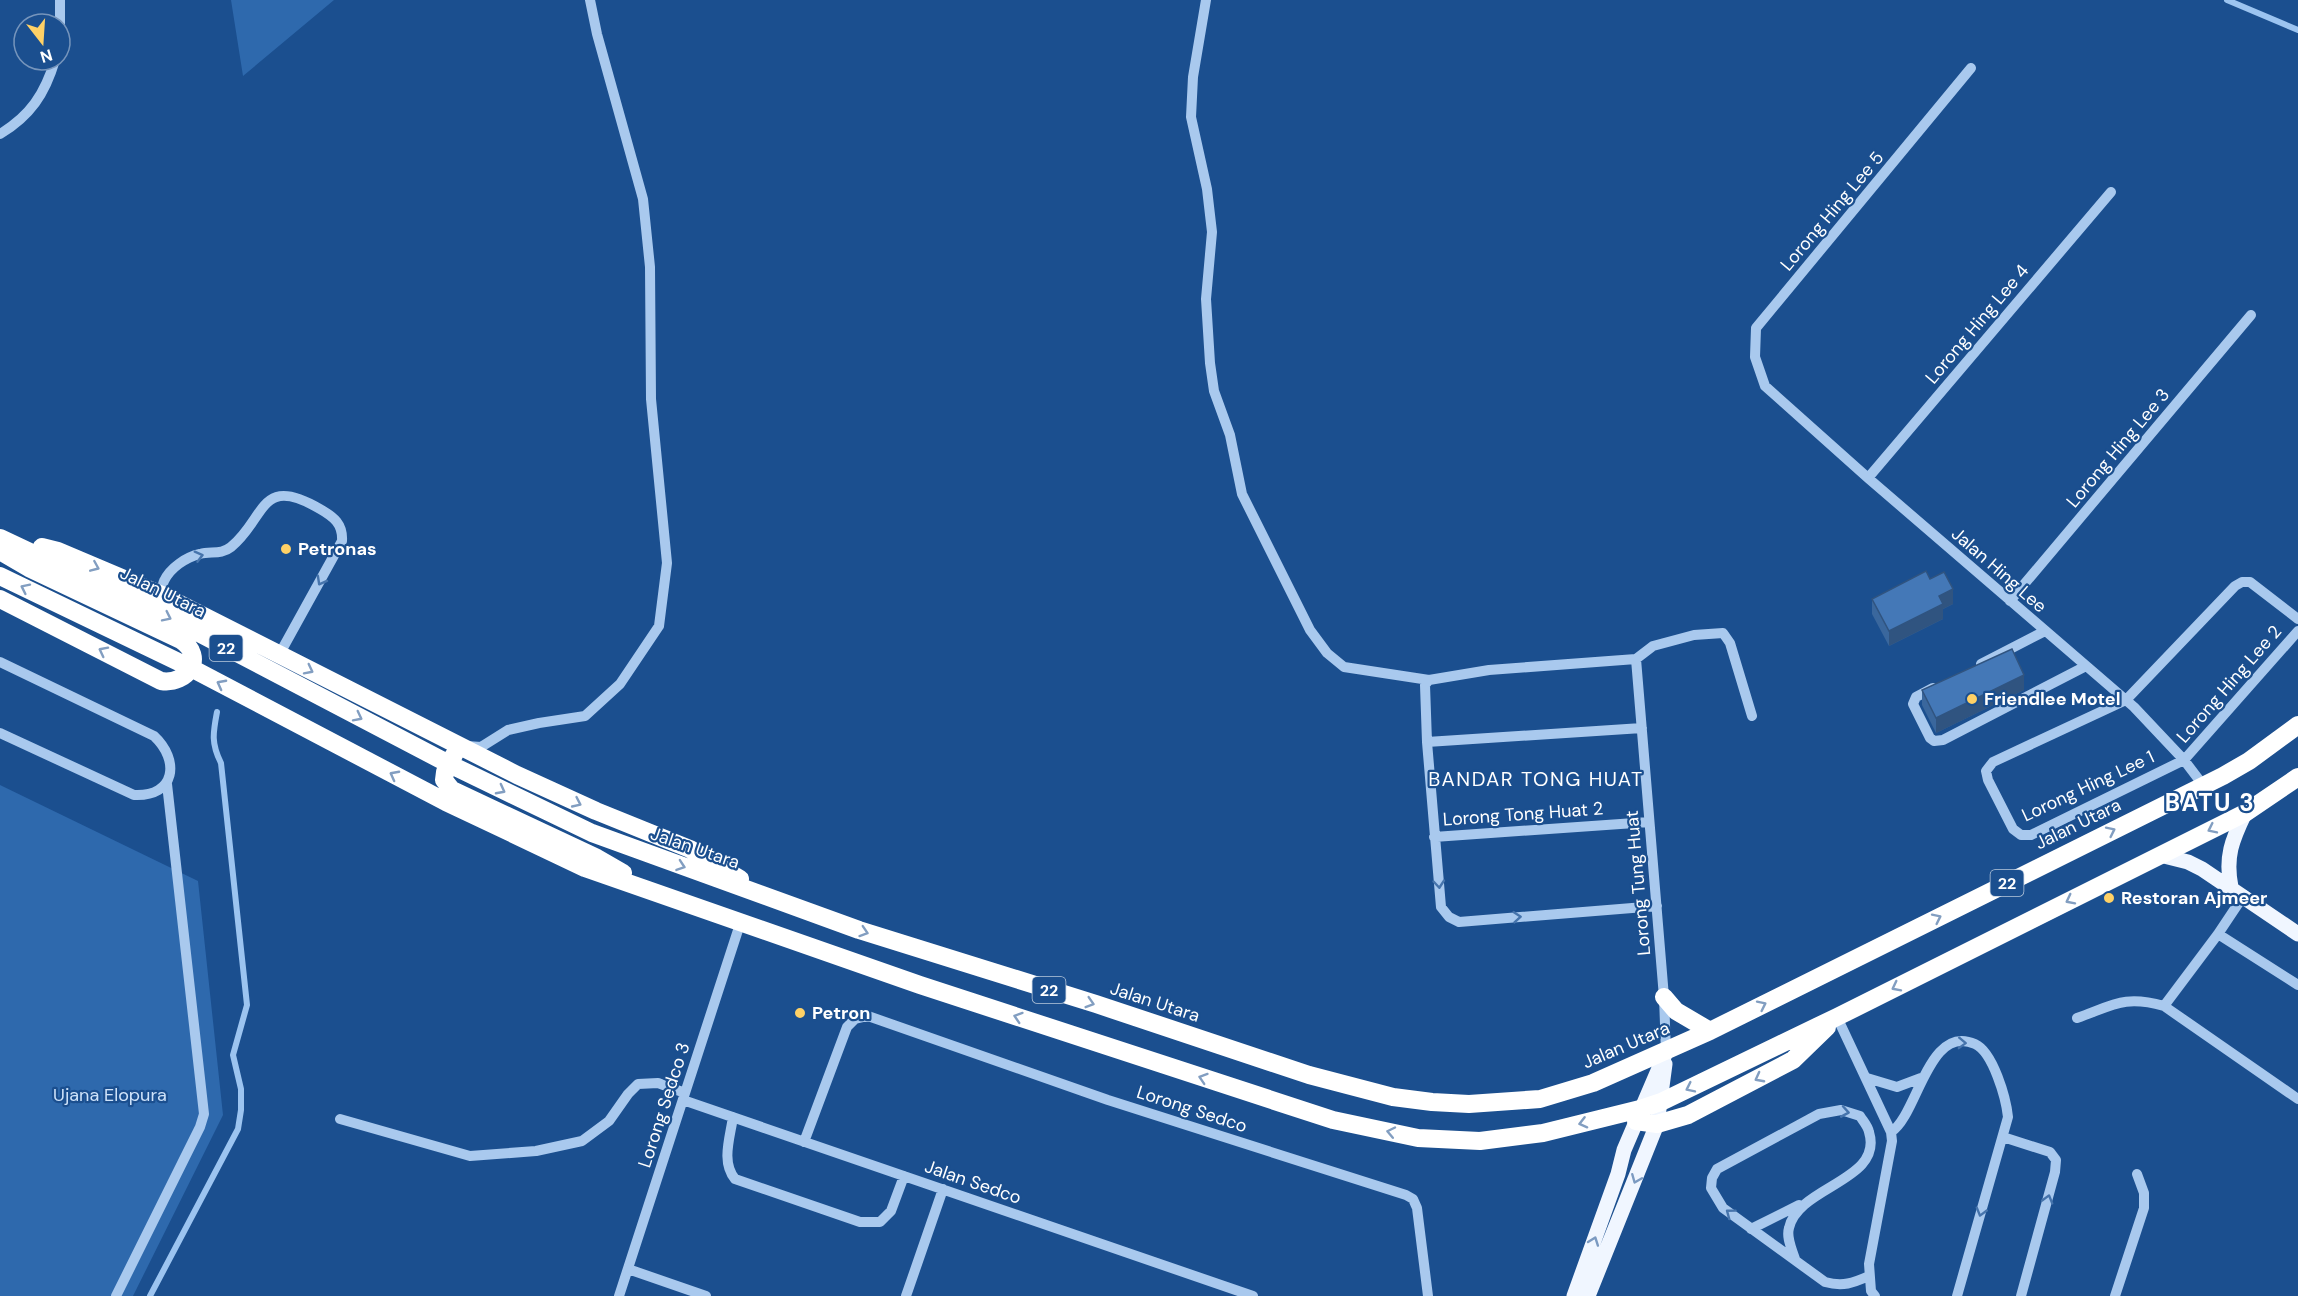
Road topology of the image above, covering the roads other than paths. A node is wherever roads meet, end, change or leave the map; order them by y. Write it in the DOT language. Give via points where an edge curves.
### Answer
graph roads {
  1 [pos="590,0"];
  2 [pos="1206,0"];
  3 [pos="1971,68"];
  4 [pos="50,72"];
  5 [pos="0,134"];
  6 [pos="2111,192"];
  7 [pos="2251,315"];
  8 [pos="1765,386"];
  9 [pos="1868,478"];
  10 [pos="0,537"];
  11 [pos="0,551"];
  12 [pos="0,576"];
  13 [pos="162,595"];
  14 [pos="0,599"];
  15 [pos="2010,601"];
  16 [pos="2298,619"];
  17 [pos="2045,631"];
  18 [pos="2298,631"];
  19 [pos="279,655"];
  20 [pos="1636,659"];
  21 [pos="0,662"];
  22 [pos="2086,666"];
  23 [pos="191,668"];
  24 [pos="1966,672"];
  25 [pos="1429,680"];
  26 [pos="1946,682"];
  27 [pos="2126,700"];
  28 [pos="1752,716"];
  29 [pos="2298,725"];
  30 [pos="1642,728"];
  31 [pos="0,733"];
  32 [pos="1427,742"];
  33 [pos="459,746"];
  34 [pos="2184,760"];
  35 [pos="449,764"];
  36 [pos="2298,777"];
  37 [pos="167,784"];
  38 [pos="2203,785"];
  39 [pos="2245,813"];
  40 [pos="1649,822"];
  41 [pos="1434,837"];
  42 [pos="2160,855"];
  43 [pos="2238,891"];
  44 [pos="764,894"];
  45 [pos="663,897"];
  46 [pos="1657,906"];
  47 [pos="740,924"];
  48 [pos="2218,934"];
  49 [pos="2298,934"];
  50 [pos="2298,985"];
  51 [pos="1664,997"];
  52 [pos="2164,1006"];
  53 [pos="1837,1017"];
  54 [pos="2077,1018"];
  55 [pos="1710,1031"];
  56 [pos="1666,1052"];
  57 [pos="1867,1078"];
  58 [pos="1921,1078"];
  59 [pos="684,1096"];
  60 [pos="2298,1099"];
  61 [pos="1661,1102"];
  62 [pos="1638,1115"];
  63 [pos="733,1117"];
  64 [pos="340,1119"];
  65 [pos="1657,1124"];
  66 [pos="1891,1132"];
  67 [pos="2003,1137"];
  68 [pos="804,1142"];
  69 [pos="2137,1174"];
  70 [pos="904,1176"];
  71 [pos="943,1189"];
  72 [pos="1805,1202"];
  73 [pos="1751,1228"];
  74 [pos="1796,1259"];
  75 [pos="628,1269"];
  76 [pos="1869,1276"];
  77 [pos="116,1296"];
  78 [pos="619,1296"];
  79 [pos="706,1296"];
  80 [pos="906,1296"];
  81 [pos="1253,1296"];
  82 [pos="1428,1296"];
  83 [pos="1574,1296"];
  84 [pos="1588,1296"];
  85 [pos="1875,1296"];
  86 [pos="1957,1296"];
  87 [pos="2021,1296"];
  88 [pos="2115,1296"];
  1 -- 33 [label="street" via="643,199 650,267 651,399 667,563 658,626 620,684 585,716 508,730 481,747"];
  2 -- 25 [label="street" via="1193,77 1191,117 1212,232 1206,299 1210,363 1242,494 1310,630 1327,653 1344,667"];
  3 -- 8 [label="street, Lorong Hing Lee 5" via="1756,328 1755,357"];
  4 -- 5 [label="street" via="33,107"];
  6 -- 9 [label="street, Lorong Hing Lee 4"];
  7 -- 15 [label="street, Lorong Hing Lee 3"];
  8 -- 9 [label="street, Jalan Hing Lee"];
  9 -- 15 [label="street, Jalan Hing Lee"];
  10 -- 13 [label="highway, one-way" via="58,551"];
  10 -- 35 [label="highway, Jalan Utara / 22, one-way" via="176,621"];
  11 -- 23 [label="highway" via="181,640 190,650"];
  23 -- 12 [label="highway, 22, one-way"];
  13 -- 19 [label="highway"];
  13 -- 19 [label="street, one-way" via="163,582 179,564 231,547 272,499 285,495 319,508 340,525 342,541"];
  23 -- 14 [label="highway, one-way" via="182,679 161,681"];
  15 -- 17 [label="street, Jalan Hing Lee"];
  16 -- 27 [label="street, Lorong Hing Lee 2" via="2250,582 2242,582"];
  17 -- 22 [label="street, Jalan Hing Lee"];
  17 -- 24 [label="street"];
  18 -- 34 [label="street, Lorong Hing Lee 2"];
  19 -- 33 [label="highway, one-way"];
  20 -- 25 [label="street" via="1489,670"];
  20 -- 28 [label="street" via="1653,646 1694,635 1723,633 1730,643"];
  20 -- 30 [label="street, Lorong Tung Huat"];
  21 -- 37 [label="street" via="154,736 170,764"];
  22 -- 26 [label="street" via="1943,740 1934,741 1914,699"];
  22 -- 27 [label="street, Jalan Hing Lee"];
  45 -- 23 [label="highway, 22, one-way" via="585,868 495,826"];
  25 -- 32 [label="street" via="1425,685"];
  27 -- 34 [label="street, Jalan Hing Lee"];
  27 -- 34 [label="street, Lorong Hing Lee 1" via="1993,762 1986,771 1988,780 2013,829 2021,835 2031,835"];
  29 -- 38 [label="highway, Jalan Utara / 22" via="2249,760"];
  30 -- 32 [label="street"];
  30 -- 40 [label="street, Lorong Tung Huat"];
  31 -- 37 [label="street" via="134,795 159,792"];
  32 -- 41 [label="street"];
  33 -- 35 [label="highway"];
  33 -- 44 [label="highway, one-way" via="596,811 697,853"];
  34 -- 38 [label="street, Jalan Hing Lee"];
  35 -- 44 [label="highway, Jalan Utara / 22, one-way" via="592,833"];
  35 -- 45 [label="highway" via="444,780 452,790 597,858"];
  36 -- 39 [label="highway, 22"];
  37 -- 77 [label="street" via="204,1114"];
  55 -- 38 [label="highway, Jalan Utara / 22, one-way"];
  39 -- 42 [label="highway, 22, one-way"];
  39 -- 43 [label="main road" via="2229,854 2228,872"];
  40 -- 41 [label="street, Lorong Tong Huat 2"];
  40 -- 46 [label="street, Lorong Tung Huat"];
  41 -- 46 [label="street, one-way" via="1441,907 1459,922"];
  42 -- 43 [label="main road" via="2188,862"];
  42 -- 53 [label="highway, 22, one-way"];
  43 -- 48 [label="street"];
  43 -- 49 [label="main road"];
  44 -- 56 [label="highway, Jalan Utara / 22, one-way" via="859,930 1309,1075 1393,1097 1469,1104 1540,1099 1593,1083"];
  45 -- 47 [label="highway, 22"];
  46 -- 51 [label="street, Lorong Tung Huat"];
  47 -- 59 [label="street, Lorong Sedco 3"];
  62 -- 47 [label="highway, 22, one-way" via="1480,1141 1418,1138 1333,1120"];
  48 -- 50 [label="street"];
  48 -- 52 [label="street"];
  51 -- 55 [label="highway" via="1676,1011"];
  51 -- 56 [label="street, Lorong Tung Huat"];
  52 -- 54 [label="street" via="2125,1000"];
  52 -- 60 [label="street"];
  53 -- 57 [label="street"];
  53 -- 61 [label="highway, 22, one-way"];
  53 -- 65 [label="highway, one-way" via="1793,1060 1688,1115"];
  55 -- 56 [label="highway, Jalan Utara / 22"];
  56 -- 61 [label="main road"];
  56 -- 62 [label="main road"];
  57 -- 58 [label="street" via="1897,1087"];
  57 -- 66 [label="street"];
  58 -- 66 [label="street" via="1903,1121"];
  58 -- 67 [label="street, one-way" via="1952,1042 1967,1041 1981,1047 1988,1055 2006,1103 2008,1118"];
  59 -- 63 [label="street, Jalan Sedco"];
  59 -- 64 [label="street, Jalan Sedco" via="658,1083 638,1084 609,1121 582,1141 536,1151 470,1156"];
  59 -- 75 [label="street, Lorong Sedco 3"];
  61 -- 62 [label="highway, 22"];
  61 -- 65 [label="main road"];
  62 -- 65 [label="highway"];
  83 -- 62 [label="main road, one-way"];
  63 -- 68 [label="street, Jalan Sedco"];
  63 -- 70 [label="street" via="727,1169 735,1179 860,1222 880,1221 891,1211"];
  65 -- 84 [label="main road, one-way"];
  66 -- 76 [label="street"];
  67 -- 86 [label="street, one-way"];
  87 -- 67 [label="street, one-way" via="2056,1160 2050,1152"];
  68 -- 70 [label="street, Jalan Sedco"];
  68 -- 82 [label="street, Lorong Sedco" via="847,1027 855,1019 868,1016 1108,1100 1406,1195 1417,1208"];
  69 -- 88 [label="street" via="2145,1193 2144,1208"];
  70 -- 71 [label="street, Jalan Sedco"];
  71 -- 80 [label="street"];
  71 -- 81 [label="street, Jalan Sedco"];
  72 -- 73 [label="street"];
  73 -- 72 [label="street, one-way" via="1716,1199 1711,1188 1717,1169 1819,1114 1841,1110 1860,1116 1869,1131 1871,1148 1862,1164"];
  72 -- 74 [label="street" via="1788,1229"];
  73 -- 74 [label="street"];
  74 -- 76 [label="street" via="1826,1282 1838,1285"];
  75 -- 78 [label="street, Lorong Sedco 3"];
  75 -- 79 [label="street"];
  76 -- 85 [label="street"];
}
